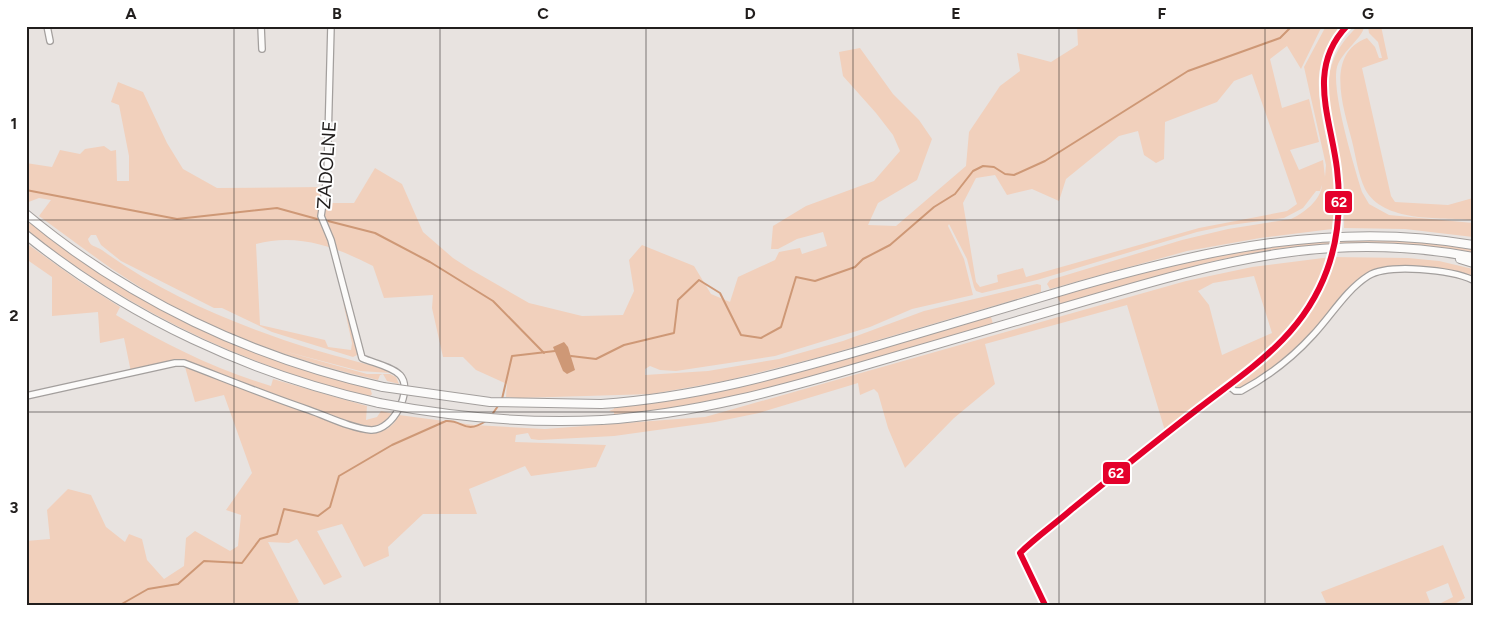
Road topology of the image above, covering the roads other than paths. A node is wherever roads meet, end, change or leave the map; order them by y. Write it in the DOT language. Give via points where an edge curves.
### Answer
graph roads {
  1 [pos="47,26"];
  2 [pos="261,26"];
  3 [pos="331,26"];
  4 [pos="1347,26"];
  5 [pos="50,41"];
  6 [pos="262,50"];
  7 [pos="26,214"];
  8 [pos="26,234"];
  9 [pos="1473,245"];
  10 [pos="1439,252"];
  11 [pos="1473,257"];
  12 [pos="1473,263"];
  13 [pos="1473,280"];
  14 [pos="1229,386"];
  15 [pos="26,396"];
  16 [pos="1045,605"];
  1 -- 5 [label="street"];
  2 -- 6 [label="street"];
  3 -- 15 [label="street, ZADOLNE" via="327,178 321,216 331,240 362,358 392,370 402,379 404,387 391,423 378,429 367,429 184,363"];
  4 -- 14 [label="street, bridge" via="1336,40 1322,80 1337,168 1339,212 1327,270 1313,300 1285,340"];
  7 -- 9 [label="highway, bridge" via="118,280 235,341 297,364 383,387 490,402 601,404 665,397 746,382 1113,277 1225,250 1284,240 1351,235 1425,238"];
  8 -- 10 [label="highway, bridge" via="103,290 197,342 276,374 379,403 494,419 602,420 690,410 770,393 1238,259 1333,247 1394,247"];
  10 -- 11 [label="highway"];
  10 -- 12 [label="highway"];
  13 -- 14 [label="street" via="1460,274 1430,271 1383,271 1370,275 1283,363 1241,391 1234,391"];
  14 -- 16 [label="street" via="1020,553"];
}
